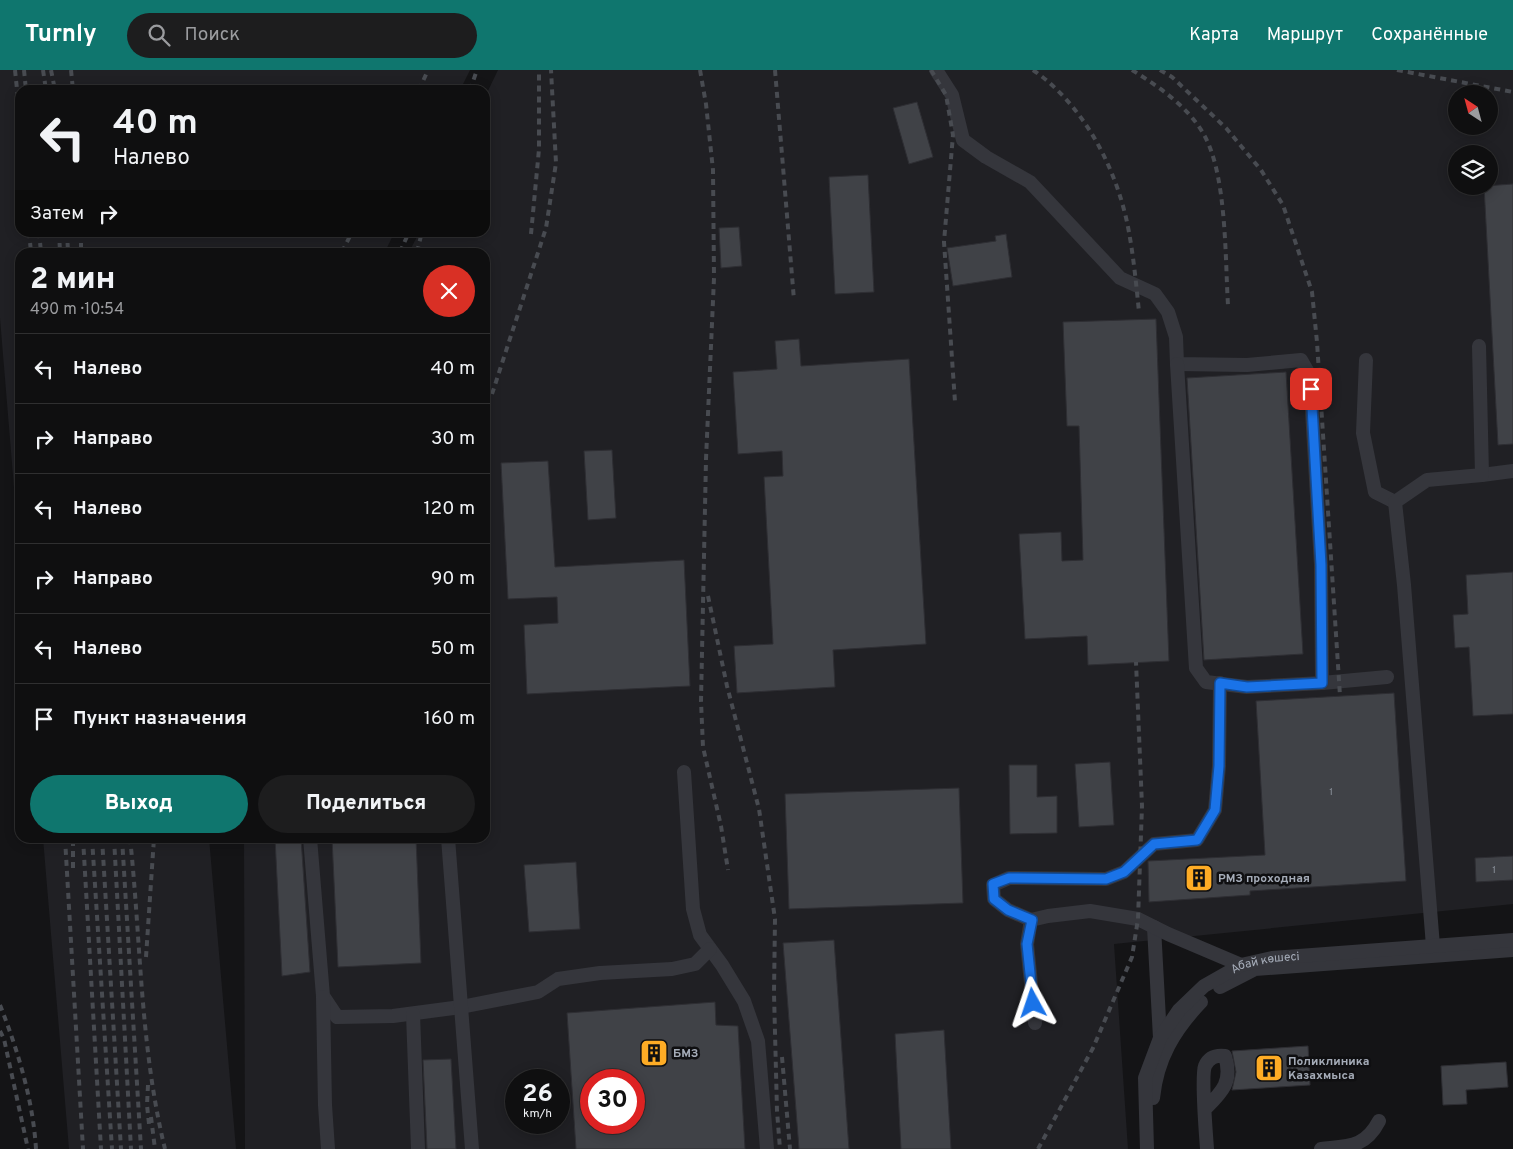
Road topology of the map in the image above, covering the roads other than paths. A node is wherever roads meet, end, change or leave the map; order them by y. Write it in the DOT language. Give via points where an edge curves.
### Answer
graph roads {
  1 [pos="936,70"];
  2 [pos="1479,346"];
  3 [pos="1366,360"];
  4 [pos="1178,364"];
  5 [pos="1513,471"];
  6 [pos="1482,475"];
  7 [pos="1395,502"];
  8 [pos="1387,677"];
  9 [pos="1220,683"];
  10 [pos="1322,683"];
  11 [pos="684,772"];
  12 [pos="310,843"];
  13 [pos="448,843"];
  14 [pos="1032,920"];
  15 [pos="1154,927"];
  16 [pos="1513,940"];
  17 [pos="1433,946"];
  18 [pos="710,949"];
  19 [pos="1513,950"];
  20 [pos="1241,965"];
  21 [pos="323,996"];
  22 [pos="461,1007"];
  23 [pos="413,1014"];
  24 [pos="1035,1023"];
  25 [pos="1160,1038"];
  26 [pos="1205,1109"];
  27 [pos="1379,1121"];
  28 [pos="328,1149"];
  29 [pos="418,1149"];
  30 [pos="472,1149"];
  31 [pos="767,1149"];
  32 [pos="1146,1149"];
  33 [pos="1156,1149"];
  34 [pos="1207,1149"];
  35 [pos="1321,1149"];
  1 -- 4 [label="street" via="952,95 964,140 986,157 1030,182 1120,278 1155,294 1168,312 1174,328"];
  2 -- 6 [label="street"];
  3 -- 7 [label="street" via="1363,433 1375,492"];
  4 -- 9 [label="street" via="1196,668 1206,682"];
  4 -- 10 [label="street" via="1247,365 1301,360 1310,376 1321,565"];
  5 -- 6 [label="street"];
  6 -- 7 [label="street" via="1427,480"];
  7 -- 17 [label="street"];
  8 -- 10 [label="street"];
  9 -- 10 [label="street" via="1247,687"];
  9 -- 14 [label="street" via="1215,810 1197,840 1154,844 1124,872 1106,879 1009,878 993,884 994,899 1008,910"];
  11 -- 18 [label="street" via="693,909 700,935"];
  12 -- 21 [label="street"];
  13 -- 22 [label="street"];
  14 -- 15 [label="street" via="1090,911 1138,919"];
  14 -- 24 [label="street" via="1027,944"];
  15 -- 20 [label="street"];
  15 -- 25 [label="street"];
  16 -- 17 [label="street, Абай көшесі"];
  17 -- 20 [label="street, Абай көшесі" via="1272,958"];
  18 -- 22 [label="street" via="695,964 558,979 538,992"];
  18 -- 31 [label="street" via="744,1001 758,1041"];
  19 -- 33 [label="street, Абай көшесі" via="1256,969 1212,991 1172,1036 1155,1077 1152,1103"];
  20 -- 25 [label="street, Абай көшесі" via="1204,986 1180,1010"];
  21 -- 23 [label="street" via="337,1016"];
  21 -- 28 [label="street"];
  22 -- 23 [label="street"];
  22 -- 30 [label="street"];
  23 -- 29 [label="street"];
  25 -- 32 [label="street, Абай көшесі" via="1145,1078"];
  26 -- 34 [label="street"];
  27 -- 35 [label="street" via="1365,1140 1355,1145"];
}
